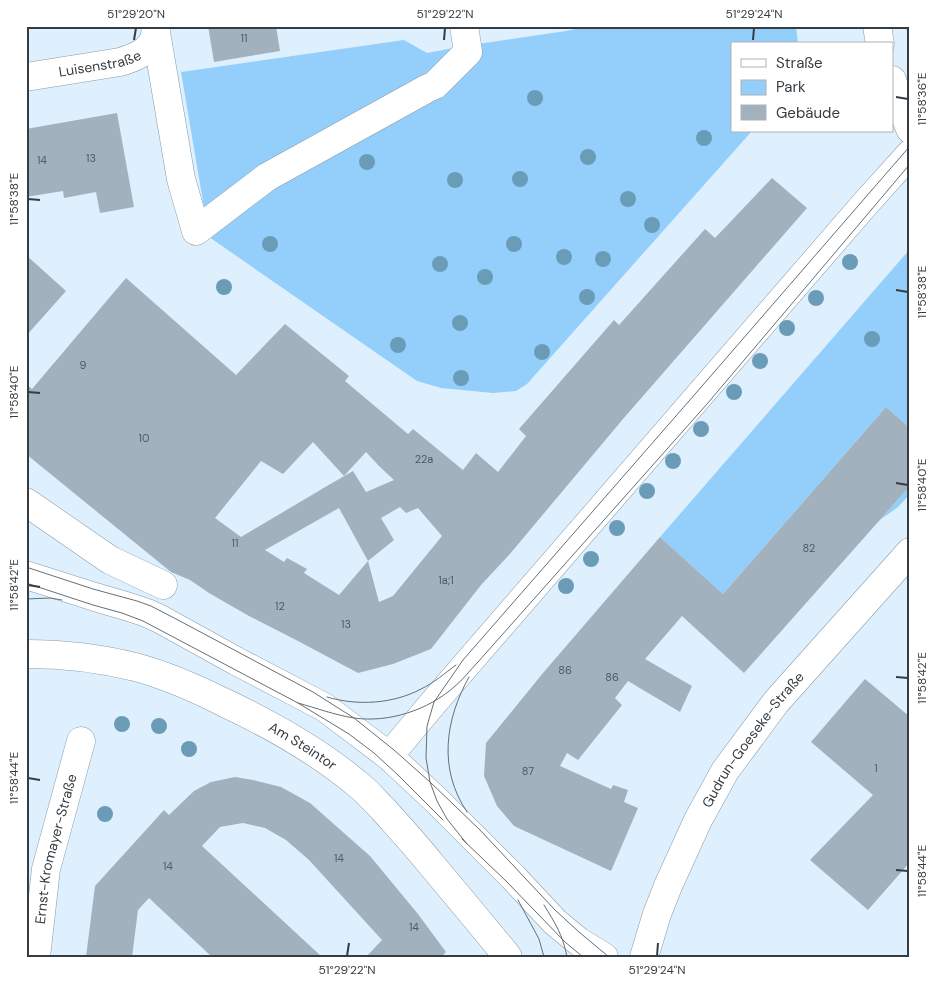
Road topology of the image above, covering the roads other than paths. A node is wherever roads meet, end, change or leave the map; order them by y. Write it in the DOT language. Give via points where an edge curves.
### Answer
graph roads {
  1 [pos="464,26"];
  2 [pos="877,26"];
  3 [pos="155,29"];
  4 [pos="880,42"];
  5 [pos="26,77"];
  6 [pos="894,85"];
  7 [pos="910,129"];
  8 [pos="910,154"];
  9 [pos="26,502"];
  10 [pos="910,552"];
  11 [pos="26,575"];
  12 [pos="163,585"];
  13 [pos="26,593"];
  14 [pos="95,597"];
  15 [pos="26,654"];
  16 [pos="81,741"];
  17 [pos="389,756"];
  18 [pos="33,941"];
  19 [pos="508,957"];
  20 [pos="604,957"];
  21 [pos="644,957"];
  1 -- 3 [label="street" via="468,52 435,85 267,177 196,231 180,179"];
  2 -- 4 [label="street"];
  3 -- 5 [label="street, Luisenstraße" via="152,42 135,57"];
  6 -- 7 [label="street"];
  8 -- 17 [label="street"];
  9 -- 12 [label="street" via="110,560"];
  10 -- 21 [label="street, Gudrun-Goeseke-Straße" via="776,702 725,771 668,886"];
  11 -- 14 [label="street"];
  13 -- 14 [label="street" via="52,592"];
  14 -- 17 [label="street" via="160,619 324,707"];
  15 -- 19 [label="street, Am Steintor" via="87,658 164,676 193,687 293,738 363,788 407,835"];
  16 -- 18 [label="street, Ernst-Kromayer-Straße" via="46,869"];
  17 -- 20 [label="street" via="555,922"];
}
